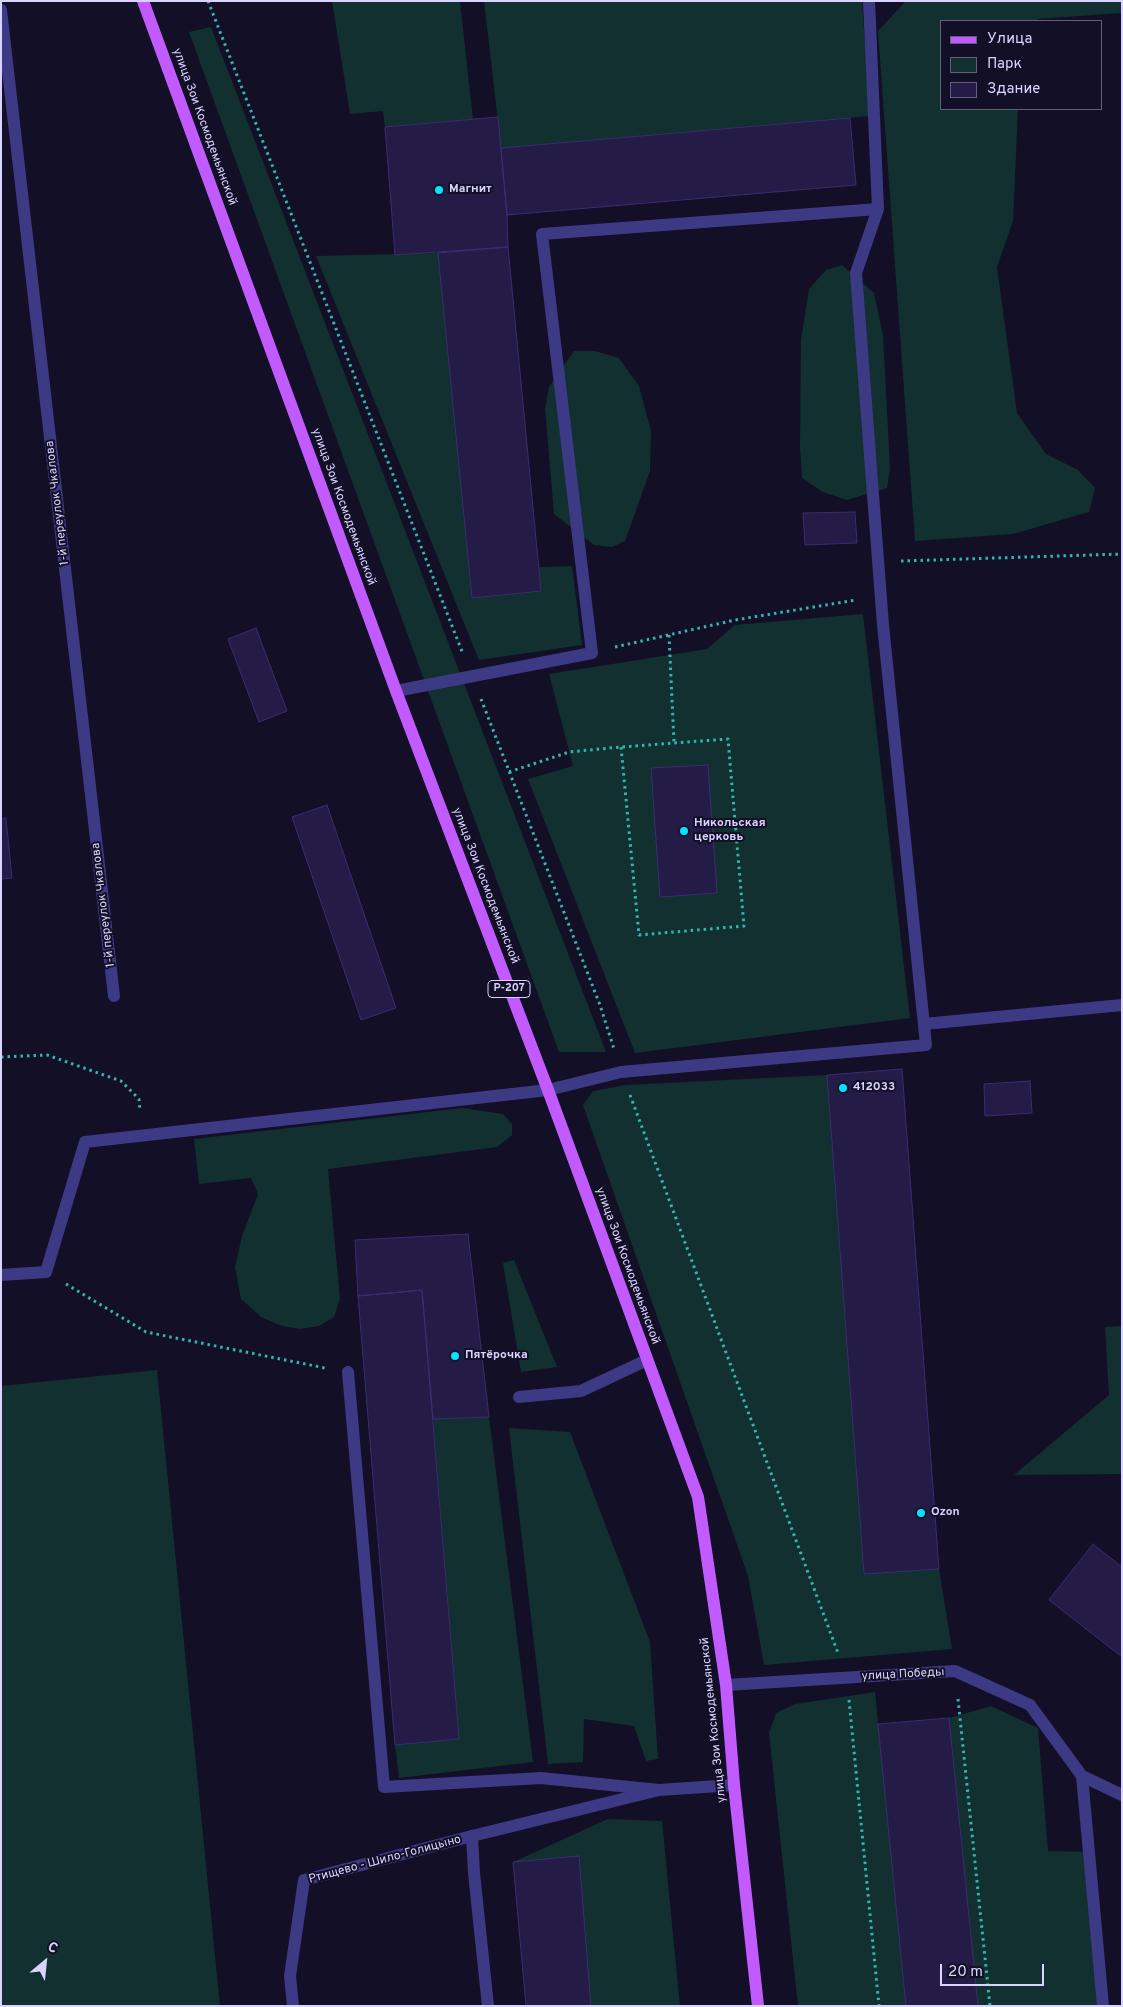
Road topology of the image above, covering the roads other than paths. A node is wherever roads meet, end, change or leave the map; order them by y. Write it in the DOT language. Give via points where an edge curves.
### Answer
graph roads {
  1 [pos="143,1"];
  2 [pos="869,1"];
  3 [pos="1,10"];
  4 [pos="878,209"];
  5 [pos="396,691"];
  6 [pos="114,996"];
  7 [pos="1122,1005"];
  8 [pos="924,1024"];
  9 [pos="548,1090"];
  10 [pos="1,1275"];
  11 [pos="647,1360"];
  12 [pos="348,1372"];
  13 [pos="519,1397"];
  14 [pos="726,1685"];
  15 [pos="1082,1776"];
  16 [pos="734,1785"];
  17 [pos="658,1790"];
  18 [pos="1122,1795"];
  19 [pos="472,1836"];
  20 [pos="293,2006"];
  21 [pos="488,2006"];
  22 [pos="758,2006"];
  23 [pos="1103,2006"];
  1 -- 5 [label="main road, улица Зои Космодемьянской / Р-207"];
  2 -- 4 [label="street"];
  3 -- 6 [label="street, 1-й переулок Чкалова"];
  4 -- 5 [label="street" via="542,234 592,652"];
  4 -- 8 [label="street" via="856,273 881,596"];
  5 -- 9 [label="main road, улица Зои Космодемьянской / Р-207"];
  7 -- 8 [label="street"];
  8 -- 9 [label="street" via="926,1045 621,1072"];
  9 -- 10 [label="street" via="84,1142 46,1272"];
  9 -- 11 [label="main road, улица Зои Космодемьянской / Р-207"];
  11 -- 13 [label="street" via="581,1391"];
  11 -- 14 [label="main road, улица Зои Космодемьянской / Р-207" via="698,1496"];
  12 -- 17 [label="street" via="384,1787 541,1778"];
  14 -- 15 [label="street, улица Победы" via="955,1671 1030,1705"];
  14 -- 16 [label="main road, улица Зои Космодемьянской / Р-207"];
  15 -- 18 [label="street, улица Победы"];
  15 -- 23 [label="street"];
  16 -- 17 [label="street"];
  16 -- 22 [label="main road, улица Зои Космодемьянской / Р-207"];
  17 -- 19 [label="street"];
  19 -- 20 [label="street, Ртищево - Шило-Голицыно" via="304,1880 290,1976"];
  19 -- 21 [label="street"];
}
